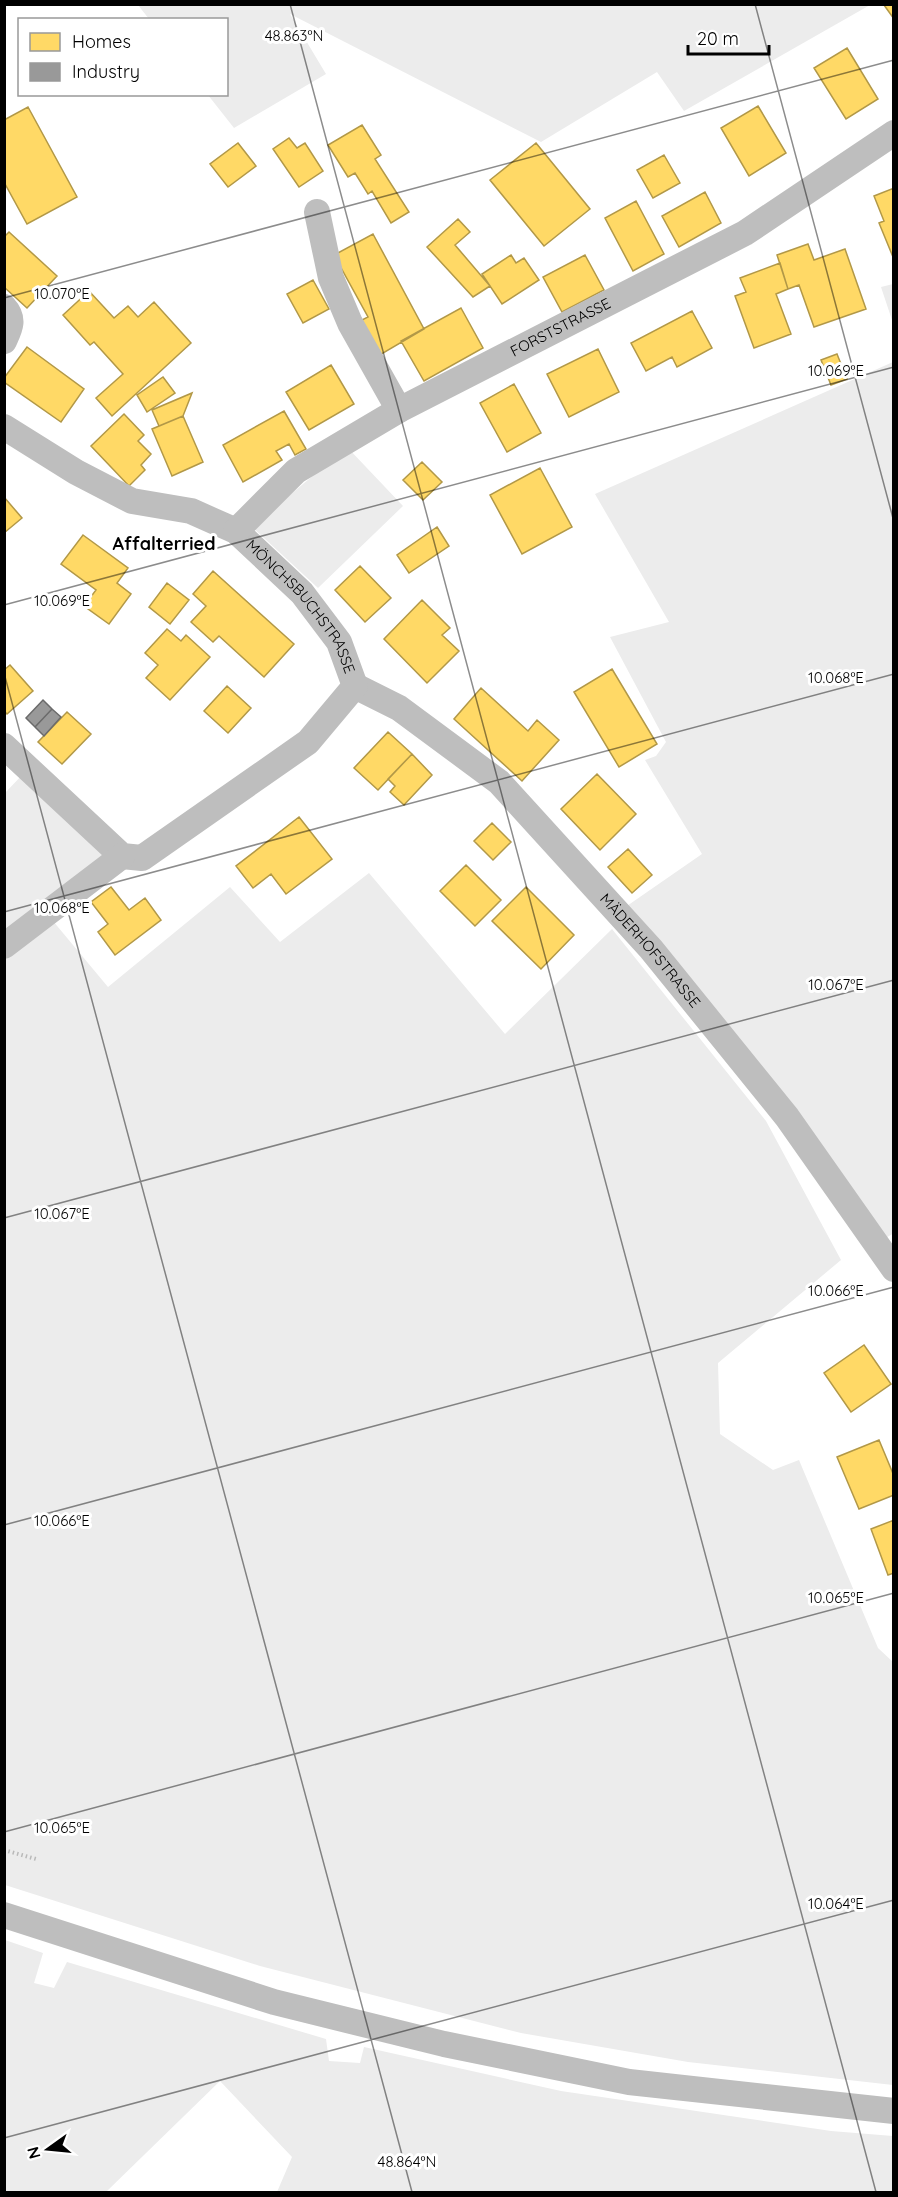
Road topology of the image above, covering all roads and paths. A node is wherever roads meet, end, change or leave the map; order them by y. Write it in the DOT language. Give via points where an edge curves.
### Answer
graph roads {
  1 [pos="894,133"];
  2 [pos="318,212"];
  3 [pos="4,307"];
  4 [pos="4,341"];
  5 [pos="399,410"];
  6 [pos="4,427"];
  7 [pos="236,531"];
  8 [pos="355,686"];
  9 [pos="4,746"];
  10 [pos="122,856"];
  11 [pos="4,946"];
  12 [pos="894,1269"];
  13 [pos="4,1850"];
  14 [pos="36,1859"];
  15 [pos="4,1916"];
  16 [pos="894,2111"];
  1 -- 5 [label="street, FORSTSTRASSE" via="746,233"];
  2 -- 5 [label="street" via="332,278 351,323"];
  3 -- 4 [label="street" via="12,324"];
  5 -- 7 [label="street, FORSTSTRASSE" via="296,471"];
  6 -- 7 [label="street, MÖNCHSBUCHSTRASSE" via="132,501 191,511"];
  7 -- 8 [label="street, MÖNCHSBUCHSTRASSE" via="302,592 339,642"];
  8 -- 10 [label="street, MÖNCHSBUCHSTRASSE" via="309,742 142,858"];
  8 -- 12 [label="street, MÄDERHOFSTRASSE" via="399,708 499,782 651,950 787,1117"];
  9 -- 10 [label="street"];
  10 -- 11 [label="street, MÖNCHSBUCHSTRASSE"];
  13 -- 14 [label="path"];
  15 -- 16 [label="street" via="274,2001 444,2044 629,2082"];
}
